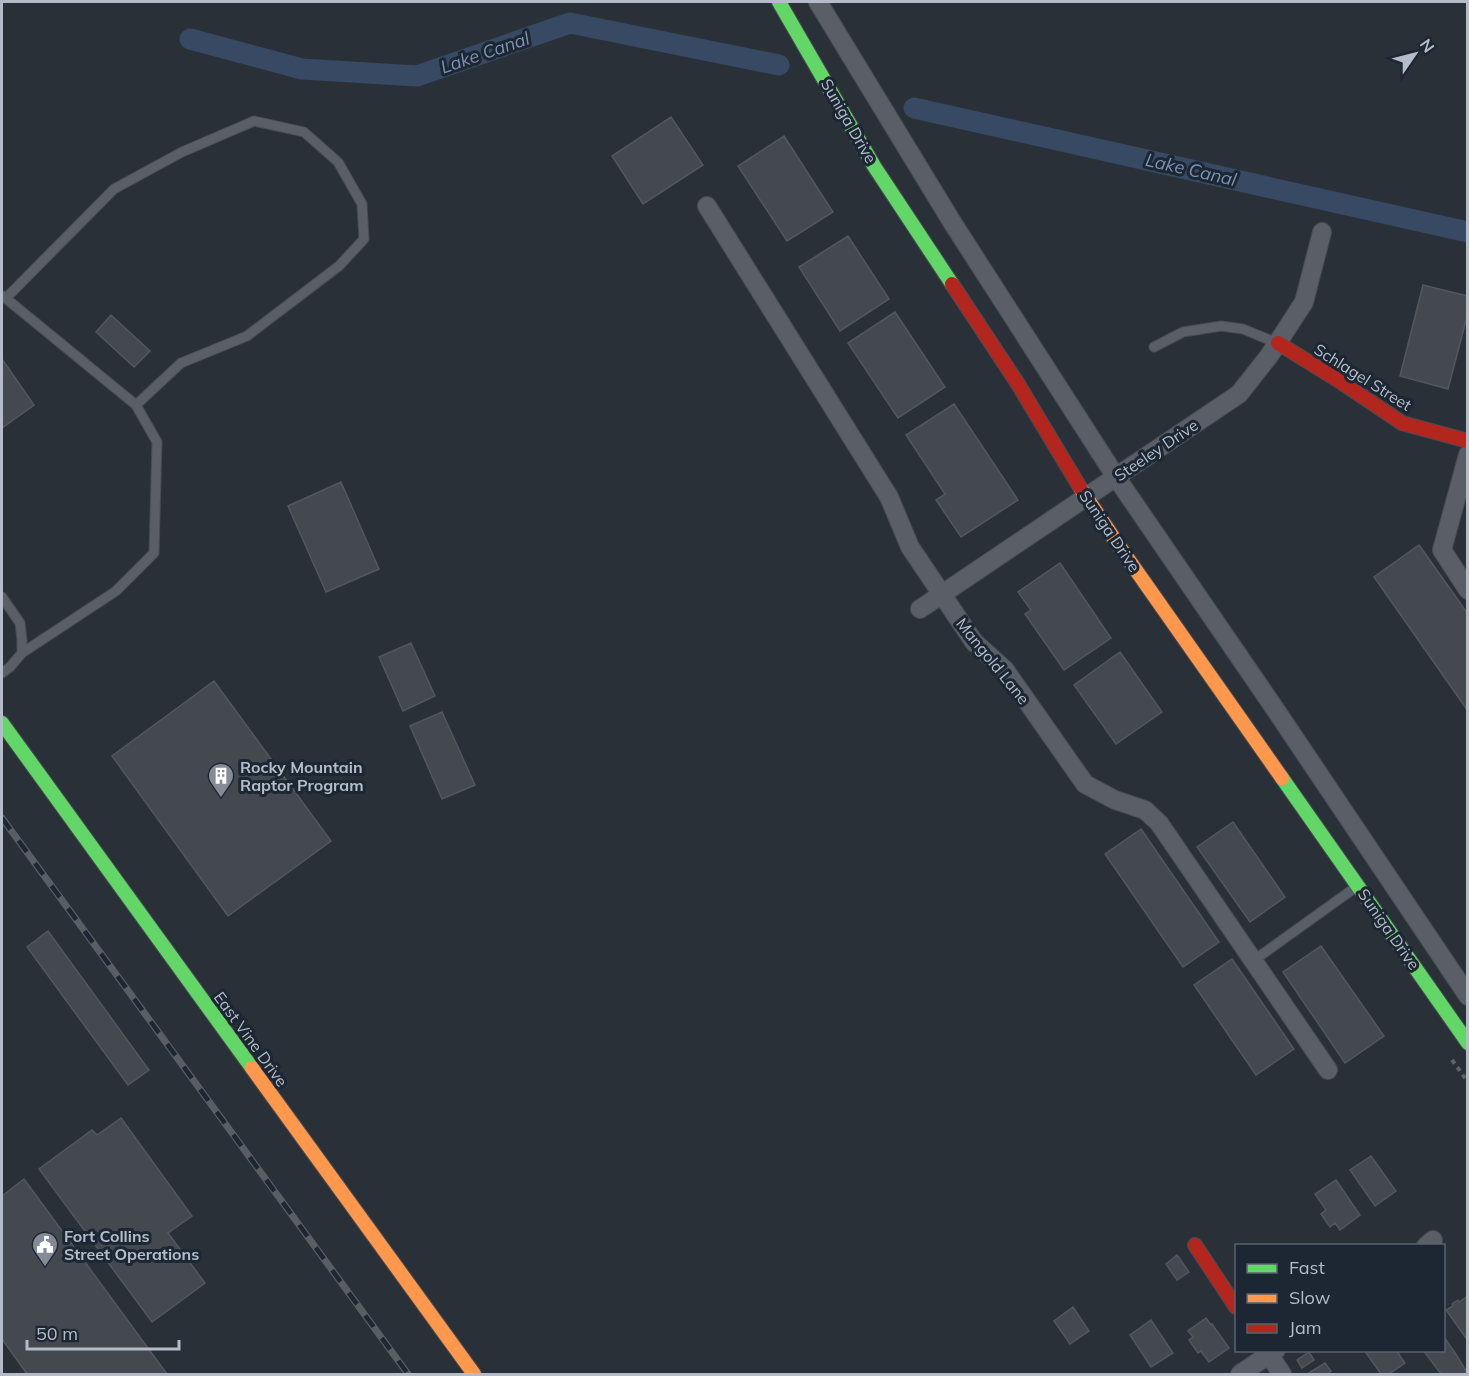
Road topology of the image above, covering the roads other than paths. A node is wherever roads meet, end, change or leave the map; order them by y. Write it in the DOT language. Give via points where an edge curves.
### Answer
graph roads {
  1 [pos="779,2"];
  2 [pos="818,2"];
  3 [pos="707,206"];
  4 [pos="1322,232"];
  5 [pos="4,297"];
  6 [pos="1278,343"];
  7 [pos="1154,347"];
  8 [pos="136,405"];
  9 [pos="1467,441"];
  10 [pos="1467,455"];
  11 [pos="1116,477"];
  12 [pos="1087,497"];
  13 [pos="1466,584"];
  14 [pos="941,593"];
  15 [pos="2,597"];
  16 [pos="920,609"];
  17 [pos="22,652"];
  18 [pos="2,673"];
  19 [pos="2,723"];
  20 [pos="1358,885"];
  21 [pos="1253,961"];
  22 [pos="1467,996"];
  23 [pos="1467,1043"];
  24 [pos="1328,1071"];
  25 [pos="1195,1245"];
  26 [pos="1235,1305"];
  27 [pos="1270,1352"];
  28 [pos="474,1374"];
  29 [pos="1240,1374"];
  30 [pos="1282,1374"];
  1 -- 12 [label="street, Suniga Drive" via="874,166 1018,384"];
  2 -- 11 [label="street, Suniga Drive" via="952,222"];
  3 -- 14 [label="street, Mangold Lane" via="889,497 910,547"];
  4 -- 6 [label="street, Steeley Drive" via="1304,302"];
  5 -- 8 [label="lane"];
  5 -- 8 [label="lane" via="114,189 254,121 304,132 338,162 362,204 364,239 339,266 247,336 181,363"];
  6 -- 7 [label="lane" via="1244,329 1221,326 1183,332"];
  6 -- 9 [label="street, Schlagel Street" via="1402,423"];
  6 -- 11 [label="street, Steeley Drive" via="1239,394"];
  8 -- 17 [label="lane" via="157,442 154,553 116,591"];
  10 -- 13 [label="street" via="1442,550"];
  11 -- 12 [label="street, Steeley Drive"];
  11 -- 22 [label="street, Suniga Drive"];
  12 -- 14 [label="street, Steeley Drive"];
  12 -- 20 [label="street, Suniga Drive"];
  14 -- 16 [label="street, Steeley Drive"];
  14 -- 21 [label="street, Mangold Lane" via="974,642 1005,670 1085,784 1145,810 1159,823"];
  15 -- 17 [label="lane" via="20,623"];
  17 -- 18 [label="lane"];
  19 -- 28 [label="street, East Vine Drive"];
  20 -- 21 [label="lane"];
  20 -- 23 [label="street, Suniga Drive"];
  21 -- 24 [label="street, Mangold Lane"];
  25 -- 26 [label="street"];
  27 -- 29 [label="street"];
  27 -- 30 [label="street"];
}
